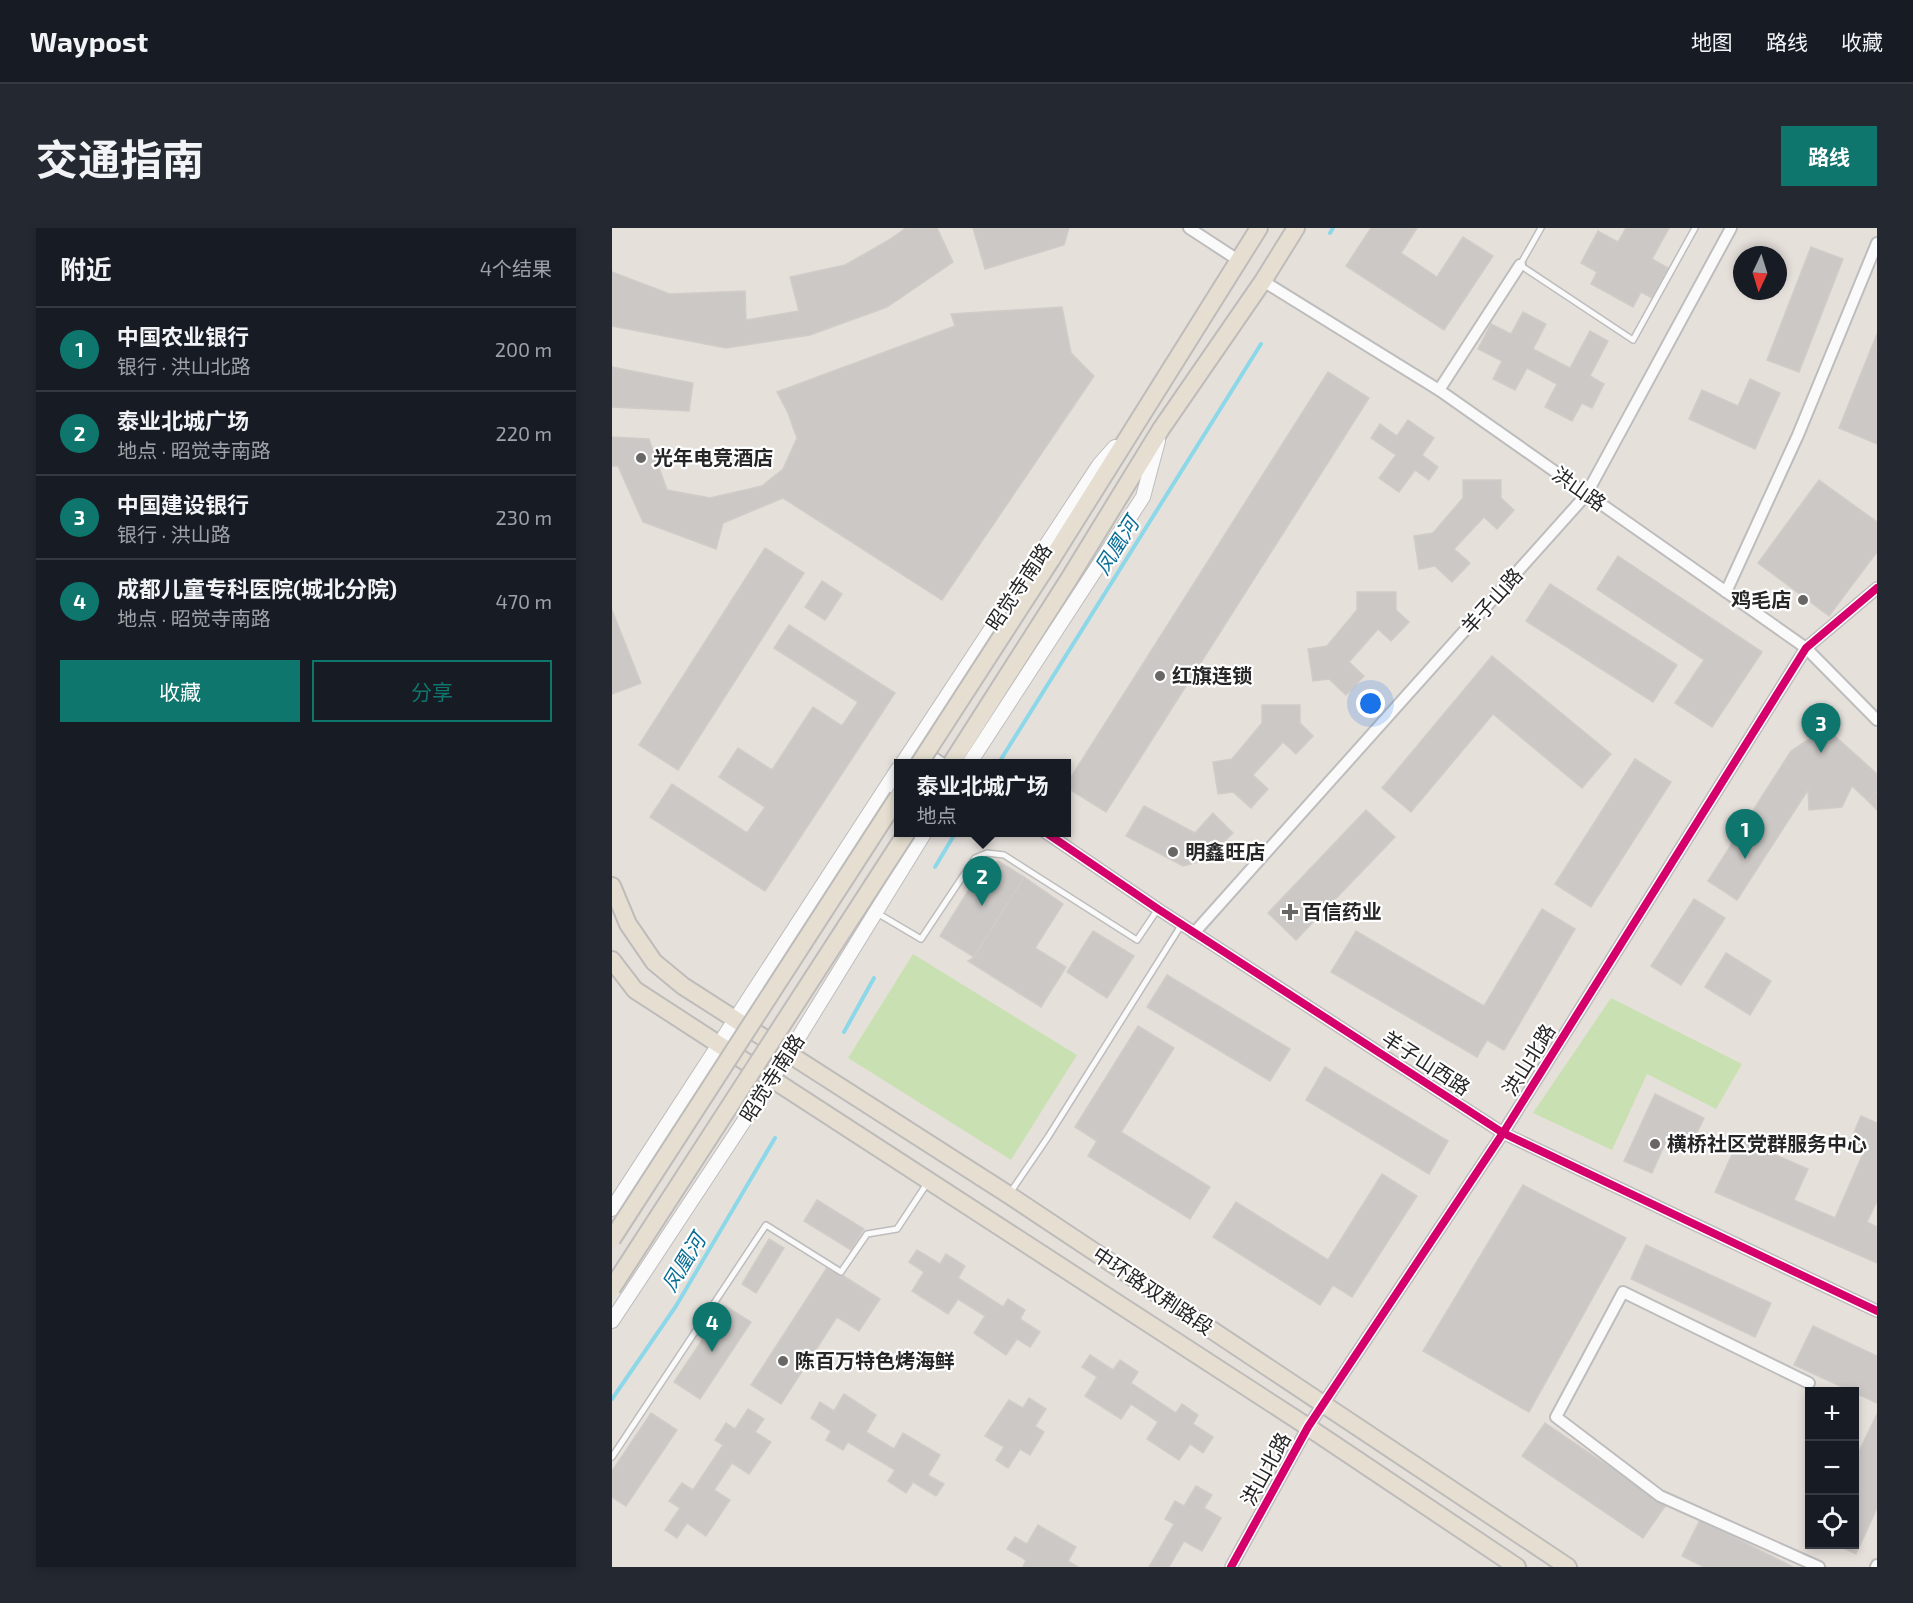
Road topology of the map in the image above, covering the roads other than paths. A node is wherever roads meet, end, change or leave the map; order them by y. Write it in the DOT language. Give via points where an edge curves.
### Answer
graph roads {
  1 [pos="1190,228"];
  2 [pos="1259,228"];
  3 [pos="1296,228"];
  4 [pos="1541,228"];
  5 [pos="1695,228"];
  6 [pos="1731,228"];
  7 [pos="1877,243"];
  8 [pos="1238,260"];
  9 [pos="1520,265"];
  10 [pos="1263,281"];
  11 [pos="1439,390"];
  12 [pos="1142,415"];
  13 [pos="1161,429"];
  14 [pos="1586,495"];
  15 [pos="1877,588"];
  16 [pos="1726,592"];
  17 [pos="1806,648"];
  18 [pos="1877,720"];
  19 [pos="914,745"];
  20 [pos="905,759"];
  21 [pos="922,759"];
  22 [pos="935,759"];
  23 [pos="954,759"];
  24 [pos="972,759"];
  25 [pos="894,775"];
  26 [pos="894,802"];
  27 [pos="904,837"];
  28 [pos="922,837"];
  29 [pos="1053,837"];
  30 [pos="612,886"];
  31 [pos="1158,909"];
  32 [pos="876,912"];
  33 [pos="1182,924"];
  34 [pos="1194,933"];
  35 [pos="612,960"];
  36 [pos="735,1020"];
  37 [pos="718,1046"];
  38 [pos="789,1053"];
  39 [pos="772,1078"];
  40 [pos="1503,1133"];
  41 [pos="929,1180"];
  42 [pos="1010,1195"];
  43 [pos="612,1209"];
  44 [pos="612,1239"];
  45 [pos="612,1288"];
  46 [pos="1877,1311"];
  47 [pos="612,1321"];
  48 [pos="1809,1383"];
  49 [pos="1323,1404"];
  50 [pos="1308,1427"];
  51 [pos="612,1457"];
  52 [pos="1231,1567"];
  53 [pos="1517,1567"];
  54 [pos="1568,1567"];
  55 [pos="1819,1567"];
  1 -- 8 [label="street"];
  2 -- 8 [label="main road, 昭觉寺南路"];
  3 -- 10 [label="main road, 昭觉寺南路"];
  4 -- 9 [label="lane"];
  5 -- 9 [label="lane" via="1633,340"];
  6 -- 14 [label="street, 羊子山路"];
  7 -- 16 [label="street" via="1798,435"];
  8 -- 12 [label="main road, 昭觉寺南路"];
  9 -- 11 [label="street"];
  10 -- 11 [label="street, 洪山路"];
  10 -- 13 [label="main road, 昭觉寺南路"];
  11 -- 14 [label="street, 洪山路"];
  12 -- 19 [label="street, 昭觉寺南路" via="1099,465"];
  12 -- 21 [label="main road, 昭觉寺南路, bridge"];
  13 -- 23 [label="main road, 昭觉寺南路"];
  13 -- 24 [label="street, 昭觉寺南路" via="1143,496"];
  14 -- 16 [label="street, 洪山路"];
  14 -- 34 [label="street, 羊子山路"];
  15 -- 17 [label="street, 洪山北路"];
  16 -- 17 [label="street, 洪山路"];
  17 -- 18 [label="street, 洪山路"];
  17 -- 40 [label="street, 洪山北路"];
  19 -- 20 [label="street, 昭觉寺南路"];
  19 -- 22 [label="street"];
  25 -- 36 [label="street"];
  26 -- 44 [label="main road, bridge"];
  27 -- 45 [label="main road, 昭觉寺南路, bridge"];
  28 -- 32 [label="street, 昭觉寺南路"];
  29 -- 31 [label="street, 羊子山西路"];
  30 -- 36 [label="main road, 中环路双荆路段" via="628,924 654,962"];
  31 -- 32 [label="lane" via="1137,940 1005,855 987,853 975,858 921,939"];
  31 -- 33 [label="street, 羊子山西路"];
  32 -- 38 [label="street, 昭觉寺南路"];
  33 -- 34 [label="street, 羊子山西路"];
  33 -- 42 [label="lane"];
  34 -- 40 [label="street, 羊子山西路"];
  35 -- 37 [label="main road, 中环路双荆路段" via="635,990"];
  36 -- 37 [label="street"];
  36 -- 38 [label="main road, 中环路双荆路段"];
  37 -- 39 [label="main road, 中环路双荆路段"];
  37 -- 43 [label="street"];
  38 -- 39 [label="street, 昭觉寺南路"];
  38 -- 42 [label="main road, 中环路双荆路段"];
  39 -- 41 [label="main road, 中环路双荆路段"];
  39 -- 47 [label="street, 昭觉寺南路"];
  40 -- 46 [label="street, 羊子山西路"];
  40 -- 49 [label="street, 洪山北路"];
  41 -- 50 [label="main road, 中环路双荆路段"];
  41 -- 51 [label="lane" via="897,1229 867,1234 841,1272 766,1225"];
  42 -- 49 [label="main road, 中环路双荆路段"];
  48 -- 55 [label="street" via="1623,1292 1556,1418 1660,1496"];
  49 -- 50 [label="street, 洪山北路"];
  49 -- 54 [label="main road, 中环路双荆路段"];
  50 -- 52 [label="street, 洪山北路"];
  50 -- 53 [label="main road, 中环路双荆路段"];
}
